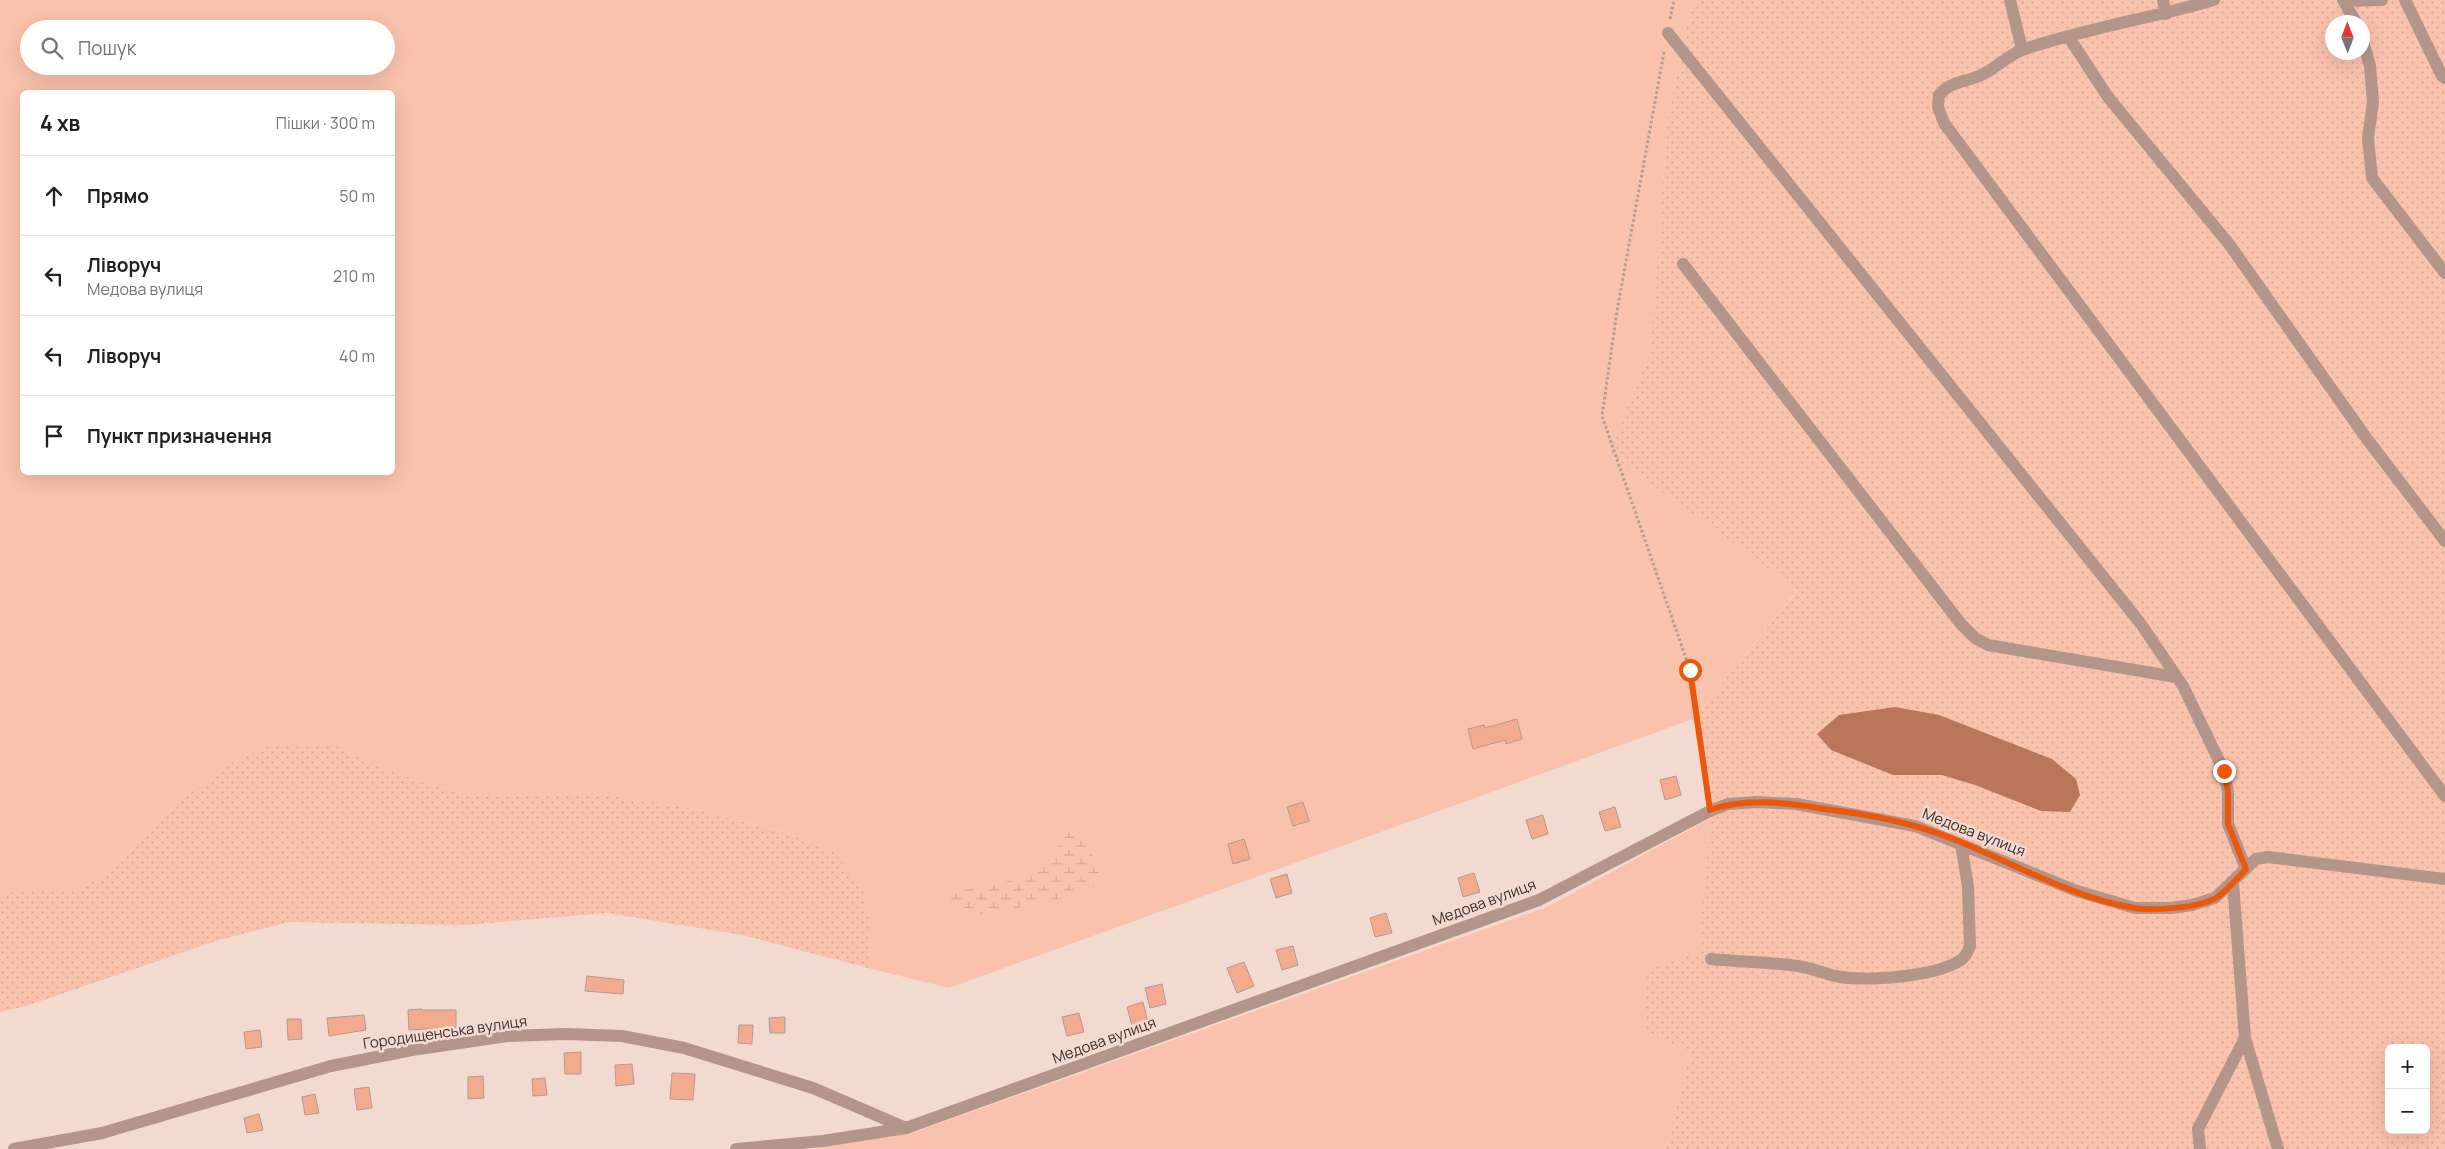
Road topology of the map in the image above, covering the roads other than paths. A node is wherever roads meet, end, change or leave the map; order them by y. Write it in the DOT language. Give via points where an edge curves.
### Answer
graph roads {
  1 [pos="2010,0"];
  2 [pos="2163,0"];
  3 [pos="2214,0"];
  4 [pos="2343,0"];
  5 [pos="2382,0"];
  6 [pos="2405,0"];
  7 [pos="2166,14"];
  8 [pos="2352,15"];
  9 [pos="1668,33"];
  10 [pos="2068,36"];
  11 [pos="2022,49"];
  12 [pos="2368,60"];
  13 [pos="2445,78"];
  14 [pos="1683,264"];
  15 [pos="2445,273"];
  16 [pos="2445,541"];
  17 [pos="2176,677"];
  18 [pos="2445,796"];
  19 [pos="1961,844"];
  20 [pos="2246,869"];
  21 [pos="2445,879"];
  22 [pos="2233,883"];
  23 [pos="1710,959"];
  24 [pos="2245,1038"];
  25 [pos="906,1128"];
  26 [pos="14,1149"];
  27 [pos="736,1149"];
  28 [pos="2200,1149"];
  29 [pos="2278,1149"];
  1 -- 11 [label="street"];
  2 -- 7 [label="street"];
  3 -- 7 [label="street"];
  4 -- 5 [label="street"];
  4 -- 8 [label="street"];
  6 -- 13 [label="street"];
  7 -- 10 [label="street"];
  9 -- 17 [label="street" via="2141,624"];
  10 -- 11 [label="street"];
  10 -- 16 [label="street" via="2108,97 2229,244 2367,440"];
  11 -- 18 [label="street" via="1980,76 1946,86 1939,95 1938,107 1944,123"];
  12 -- 15 [label="street" via="2373,102 2368,138 2372,178"];
  14 -- 17 [label="street" via="1975,638 1988,645"];
  17 -- 20 [label="street" via="2224,771 2228,824"];
  19 -- 22 [label="street, Медова вулиця" via="2077,891 2135,908 2192,905 2215,898"];
  19 -- 23 [label="street" via="1968,886 1970,946 1962,959 1939,969 1866,979 1836,976 1797,966"];
  19 -- 25 [label="street, Медова вулиця" via="1915,826 1796,804 1728,804 1710,810 1539,900"];
  20 -- 21 [label="street, Медова вулиця" via="2256,859 2268,857"];
  20 -- 22 [label="street, Медова вулиця"];
  22 -- 24 [label="street"];
  24 -- 28 [label="street" via="2198,1129"];
  24 -- 29 [label="street"];
  25 -- 26 [label="street, Городищенська вулиця" via="813,1088 684,1048 622,1036 565,1034 507,1036 331,1066 102,1133"];
  25 -- 27 [label="street, Медова вулиця" via="824,1141"];
}
